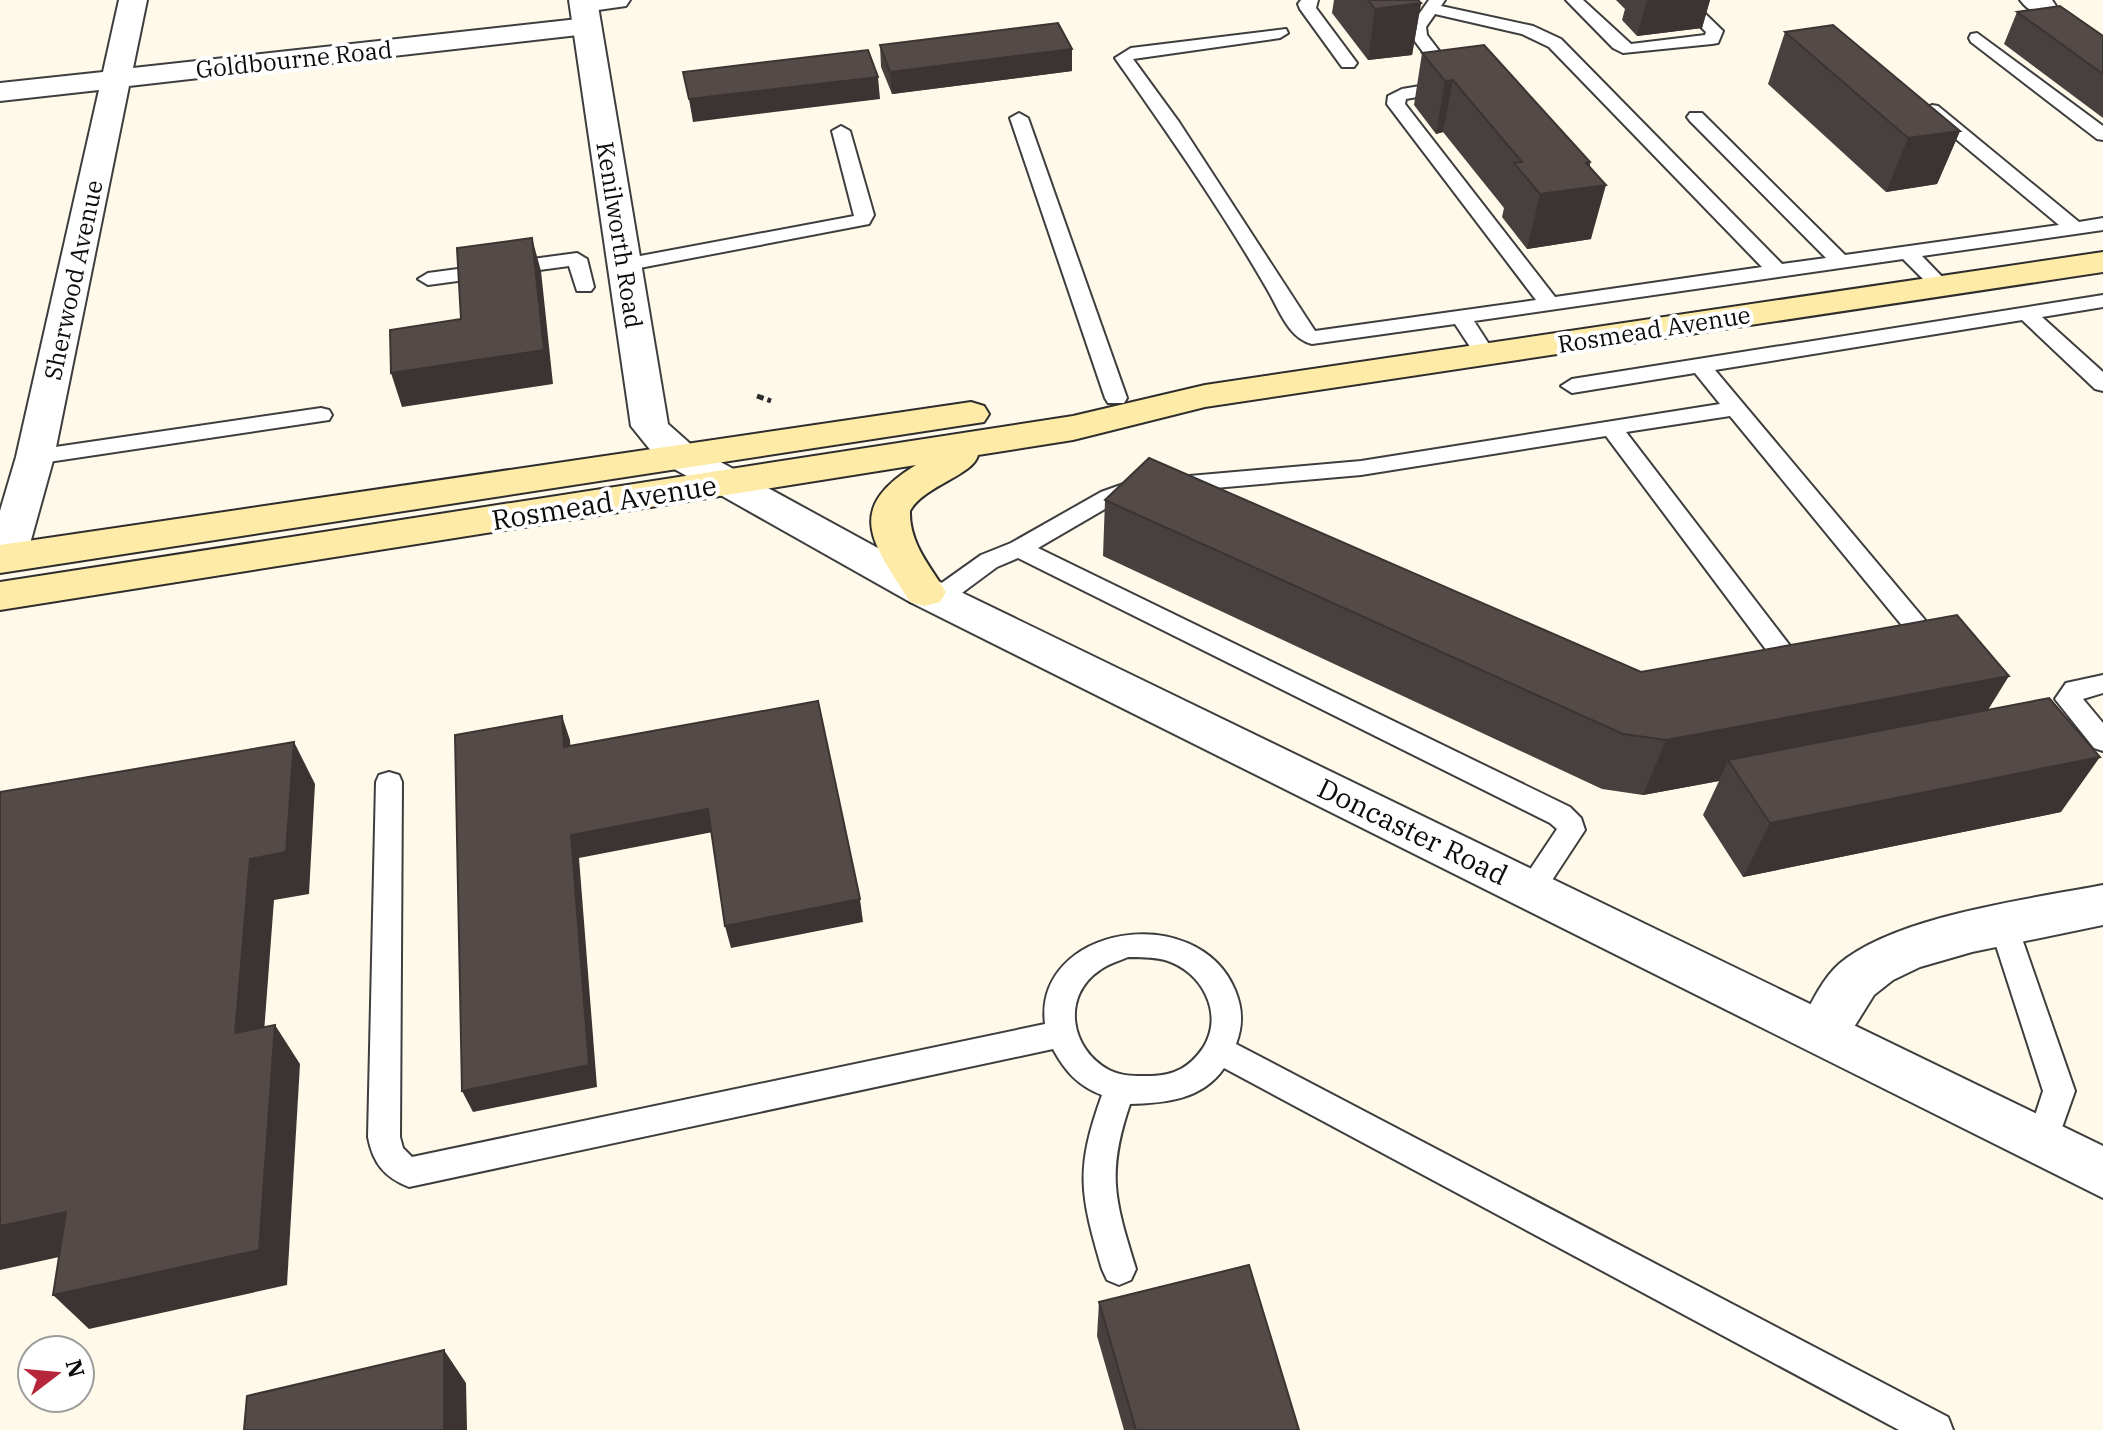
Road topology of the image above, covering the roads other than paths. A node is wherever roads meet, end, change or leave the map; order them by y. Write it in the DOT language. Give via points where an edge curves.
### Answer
graph roads {
  1 [pos="133,0"];
  2 [pos="616,0"];
  3 [pos="1310,0"];
  4 [pos="1574,0"];
  5 [pos="1682,0"];
  6 [pos="1434,4"];
  7 [pos="585,10"];
  8 [pos="1280,33"];
  9 [pos="1977,38"];
  10 [pos="1432,52"];
  11 [pos="1348,63"];
  12 [pos="116,79"];
  13 [pos="1463,84"];
  14 [pos="0,92"];
  15 [pos="1919,100"];
  16 [pos="1696,117"];
  17 [pos="1019,118"];
  18 [pos="841,131"];
  19 [pos="2103,135"];
  20 [pos="2103,224"];
  21 [pos="2075,228"];
  22 [pos="1908,253"];
  23 [pos="624,262"];
  24 [pos="1841,262"];
  25 [pos="2103,262"];
  26 [pos="581,265"];
  27 [pos="1777,271"];
  28 [pos="428,279"];
  29 [pos="1940,285"];
  30 [pos="584,287"];
  31 [pos="2103,301"];
  32 [pos="1550,304"];
  33 [pos="2026,313"];
  34 [pos="1461,316"];
  35 [pos="1485,355"];
  36 [pos="1699,364"];
  37 [pos="2103,384"];
  38 [pos="1572,386"];
  39 [pos="1205,396"];
  40 [pos="1116,398"];
  41 [pos="1736,408"];
  42 [pos="321,415"];
  43 [pos="1612,429"];
  44 [pos="991,441"];
  45 [pos="35,457"];
  46 [pos="682,457"];
  47 [pos="726,483"];
  48 [pos="1019,549"];
  49 [pos="2,571"];
  50 [pos="931,595"];
  51 [pos="1934,647"];
  52 [pos="1902,653"];
  53 [pos="1824,669"];
  54 [pos="1954,671"];
  55 [pos="2103,684"];
  56 [pos="2103,741"];
  57 [pos="389,782"];
  58 [pos="1531,889"];
  59 [pos="2103,905"];
  60 [pos="2004,927"];
  61 [pos="1823,1032"];
  62 [pos="1060,1034"];
  63 [pos="1220,1051"];
  64 [pos="1120,1089"];
  65 [pos="2042,1143"];
  66 [pos="2103,1173"];
  67 [pos="1119,1269"];
  68 [pos="1935,1430"];
  1 -- 12 [label="street, Sherwood Avenue"];
  2 -- 7 [label="street, Goldbourne Road"];
  3 -- 11 [label="lane" via="1308,9"];
  4 -- 5 [label="lane" via="1629,49 1712,39 1715,31"];
  6 -- 10 [label="lane" via="1418,27"];
  6 -- 27 [label="lane" via="1555,43"];
  7 -- 12 [label="street, Goldbourne Road"];
  7 -- 23 [label="street, Kenilworth Road"];
  8 -- 34 [label="lane" via="1123,58 1179,135 1306,336"];
  9 -- 19 [label="lane"];
  12 -- 14 [label="street, Goldbourne Road"];
  12 -- 45 [label="street, Sherwood Avenue"];
  13 -- 32 [label="lane" via="1402,94 1396,104"];
  15 -- 21 [label="lane"];
  16 -- 24 [label="lane"];
  17 -- 40 [label="lane"];
  18 -- 23 [label="lane" via="862,220"];
  20 -- 21 [label="lane"];
  21 -- 22 [label="lane"];
  22 -- 24 [label="lane"];
  22 -- 29 [label="lane"];
  23 -- 26 [label="lane"];
  23 -- 46 [label="street, Kenilworth Road" via="650,426"];
  24 -- 27 [label="lane"];
  25 -- 29 [label="main road, Rosmead Avenue"];
  26 -- 28 [label="lane" via="572,259"];
  26 -- 30 [label="lane"];
  27 -- 32 [label="lane"];
  29 -- 35 [label="main road, Rosmead Avenue"];
  31 -- 33 [label="lane"];
  32 -- 34 [label="lane"];
  33 -- 36 [label="lane"];
  33 -- 37 [label="lane"];
  34 -- 35 [label="lane"];
  35 -- 39 [label="main road, Rosmead Avenue"];
  36 -- 38 [label="lane"];
  36 -- 41 [label="lane"];
  39 -- 40 [label="main road, Rosmead Avenue"];
  39 -- 44 [label="main road, Rosmead Avenue" via="1073,428"];
  40 -- 46 [label="main road, Rosmead Avenue" via="1061,401"];
  41 -- 43 [label="lane"];
  41 -- 51 [label="lane"];
  42 -- 45 [label="lane"];
  43 -- 48 [label="lane" via="1361,468 1132,488"];
  43 -- 53 [label="lane" via="1793,667 1808,672"];
  44 -- 47 [label="main road, Rosmead Avenue"];
  44 -- 50 [label="main road" via="915,480 895,499 889,526 897,551"];
  45 -- 49 [label="street, Sherwood Avenue"];
  46 -- 47 [label="street, Kenilworth Road"];
  46 -- 49 [label="main road, Rosmead Avenue"];
  47 -- 49 [label="main road, Rosmead Avenue"];
  47 -- 50 [label="street, Doncaster Road"];
  48 -- 50 [label="lane"];
  48 -- 58 [label="lane" via="1560,815 1571,830"];
  50 -- 58 [label="street, Doncaster Road"];
  51 -- 52 [label="lane"];
  51 -- 54 [label="lane"];
  55 -- 56 [label="lane" via="2075,690 2068,699"];
  57 -- 62 [label="lane" via="384,1137 395,1166 409,1172"];
  58 -- 61 [label="street, Doncaster Road"];
  59 -- 60 [label="street"];
  60 -- 61 [label="street" via="1902,951 1874,966 1856,980"];
  60 -- 65 [label="lane" via="2059,1091"];
  61 -- 65 [label="street, Doncaster Road"];
  62 -- 63 [label="lane" via="1057,1009 1065,985 1081,965 1101,951 1152,945 1178,951 1217,983 1227,1005 1228,1028"];
  62 -- 64 [label="lane" via="1073,1058 1093,1076"];
  63 -- 64 [label="lane" via="1204,1071 1180,1086 1151,1092"];
  63 -- 68 [label="lane"];
  64 -- 67 [label="lane" via="1097,1172"];
  65 -- 66 [label="street, Doncaster Road"];
}
